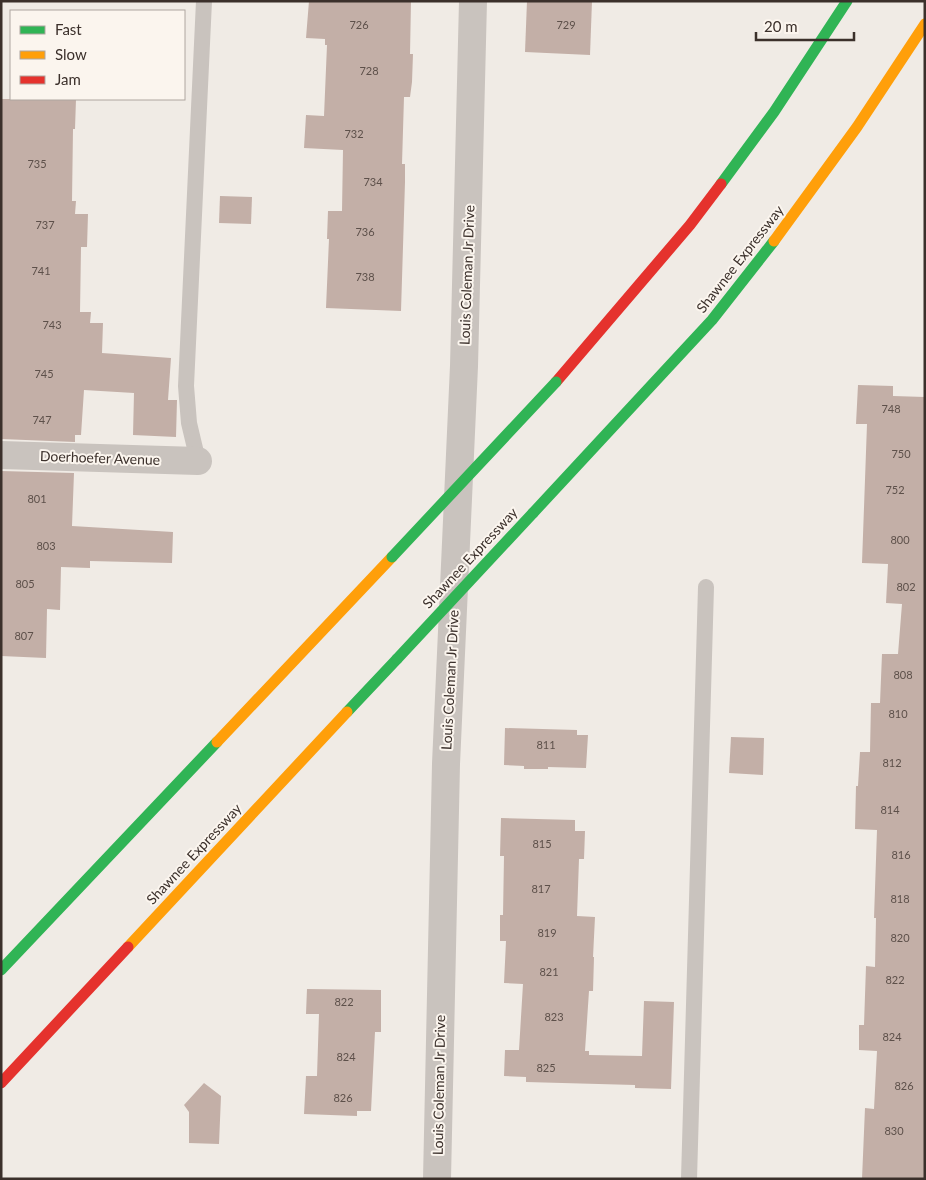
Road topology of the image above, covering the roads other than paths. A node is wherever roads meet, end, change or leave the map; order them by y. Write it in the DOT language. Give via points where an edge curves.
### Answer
graph roads {
  1 [pos="204,1"];
  2 [pos="473,1"];
  3 [pos="847,1"];
  4 [pos="925,24"];
  5 [pos="1,455"];
  6 [pos="198,461"];
  7 [pos="706,587"];
  8 [pos="1,970"];
  9 [pos="1,1083"];
  10 [pos="437,1179"];
  11 [pos="689,1179"];
  1 -- 6 [label="lane" via="186,386 189,423"];
  2 -- 10 [label="street, Louis Coleman Jr Drive" via="464,366 446,764"];
  3 -- 8 [label="highway, bridge" via="774,112 690,224 556,382"];
  4 -- 9 [label="highway, Shawnee Expressway, bridge" via="857,127 712,320"];
  5 -- 6 [label="street, Doerhoefer Avenue"];
  7 -- 11 [label="lane"];
}
